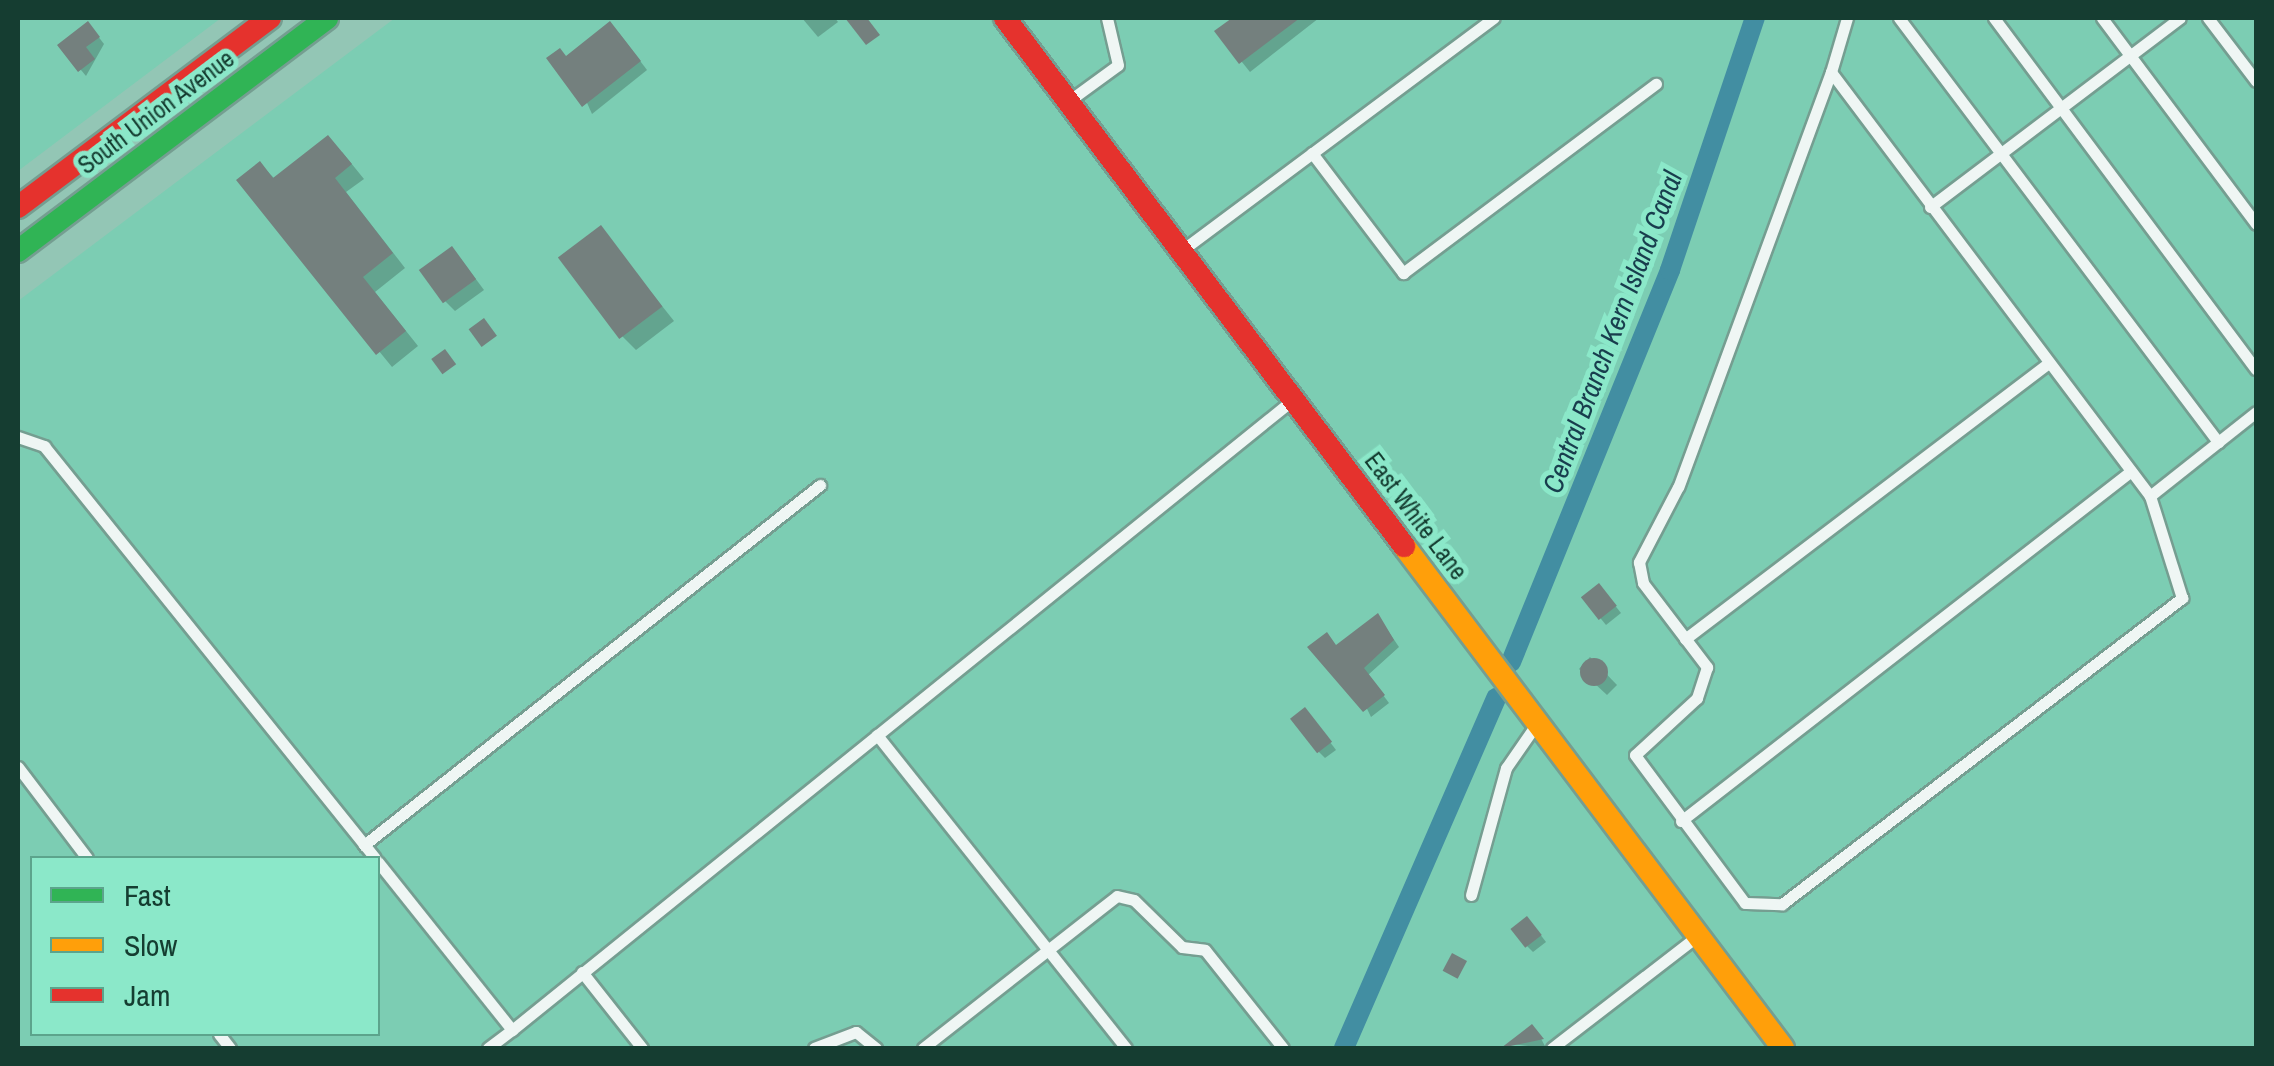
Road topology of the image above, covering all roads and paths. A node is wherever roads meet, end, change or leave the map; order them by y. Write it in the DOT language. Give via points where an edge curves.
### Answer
graph roads {
  1 [pos="270,18"];
  2 [pos="1005,18"];
  3 [pos="1107,18"];
  4 [pos="1494,18"];
  5 [pos="1848,18"];
  6 [pos="1899,18"];
  7 [pos="1994,18"];
  8 [pos="2102,18"];
  9 [pos="2180,18"];
  10 [pos="2208,18"];
  11 [pos="311,22"];
  12 [pos="226,51"];
  13 [pos="2130,56"];
  14 [pos="1831,72"];
  15 [pos="2256,82"];
  16 [pos="1656,84"];
  17 [pos="1068,101"];
  18 [pos="2060,108"];
  19 [pos="1312,153"];
  20 [pos="2000,154"];
  21 [pos="103,186"];
  22 [pos="18,206"];
  23 [pos="1930,206"];
  24 [pos="2256,224"];
  25 [pos="18,250"];
  26 [pos="1181,251"];
  27 [pos="2048,363"];
  28 [pos="2256,369"];
  29 [pos="1294,400"];
  30 [pos="2256,412"];
  31 [pos="18,437"];
  32 [pos="2218,442"];
  33 [pos="2131,471"];
  34 [pos="820,484"];
  35 [pos="2150,496"];
  36 [pos="1685,638"];
  37 [pos="1537,722"];
  38 [pos="877,735"];
  39 [pos="18,767"];
  40 [pos="1680,821"];
  41 [pos="364,845"];
  42 [pos="85,856"];
  43 [pos="373,856"];
  44 [pos="380,865"];
  45 [pos="1471,895"];
  46 [pos="1698,936"];
  47 [pos="1048,952"];
  48 [pos="582,972"];
  49 [pos="512,1030"];
  50 [pos="488,1048"];
  51 [pos="642,1048"];
  52 [pos="814,1048"];
  53 [pos="876,1048"];
  54 [pos="924,1048"];
  55 [pos="1126,1048"];
  56 [pos="1282,1048"];
  57 [pos="1552,1048"];
  58 [pos="1784,1048"];
  1 -- 12 [label="street, South Union Avenue"];
  2 -- 17 [label="street, East White Lane"];
  3 -- 17 [label="lane" via="1118,65"];
  4 -- 19 [label="lane"];
  5 -- 14 [label="lane"];
  6 -- 20 [label="lane"];
  7 -- 18 [label="lane"];
  8 -- 13 [label="lane"];
  9 -- 13 [label="lane"];
  10 -- 15 [label="lane"];
  11 -- 21 [label="street, South Union Avenue"];
  12 -- 21 [label="street" via="230,68 115,154"];
  12 -- 22 [label="street, South Union Avenue"];
  13 -- 18 [label="lane"];
  13 -- 24 [label="lane"];
  14 -- 23 [label="lane"];
  14 -- 36 [label="lane" via="1678,487 1639,562 1643,583"];
  16 -- 19 [label="lane" via="1403,273"];
  17 -- 26 [label="street, East White Lane"];
  18 -- 20 [label="lane"];
  18 -- 28 [label="lane"];
  19 -- 26 [label="lane"];
  20 -- 23 [label="lane"];
  20 -- 32 [label="lane"];
  21 -- 25 [label="street, South Union Avenue"];
  23 -- 27 [label="lane"];
  26 -- 29 [label="street, East White Lane"];
  27 -- 33 [label="lane"];
  27 -- 36 [label="lane"];
  29 -- 37 [label="street, East White Lane"];
  29 -- 38 [label="lane"];
  30 -- 32 [label="lane"];
  31 -- 41 [label="lane" via="44,446"];
  32 -- 35 [label="lane"];
  33 -- 35 [label="lane"];
  33 -- 40 [label="lane"];
  34 -- 41 [label="lane"];
  35 -- 40 [label="lane" via="2182,598 1782,904 1745,903"];
  36 -- 40 [label="lane" via="1707,667 1704,684 1636,755"];
  37 -- 45 [label="lane" via="1506,768"];
  37 -- 46 [label="street, East White Lane"];
  38 -- 47 [label="lane"];
  38 -- 48 [label="lane"];
  39 -- 42 [label="lane"];
  41 -- 43 [label="lane"];
  44 -- 49 [label="lane"];
  46 -- 57 [label="lane"];
  46 -- 58 [label="street, East White Lane"];
  47 -- 54 [label="lane"];
  47 -- 55 [label="lane"];
  47 -- 56 [label="lane" via="1117,896 1134,900 1182,947 1205,950"];
  48 -- 49 [label="lane"];
  48 -- 51 [label="lane"];
  49 -- 50 [label="lane"];
  52 -- 53 [label="lane" via="856,1032"];
}
